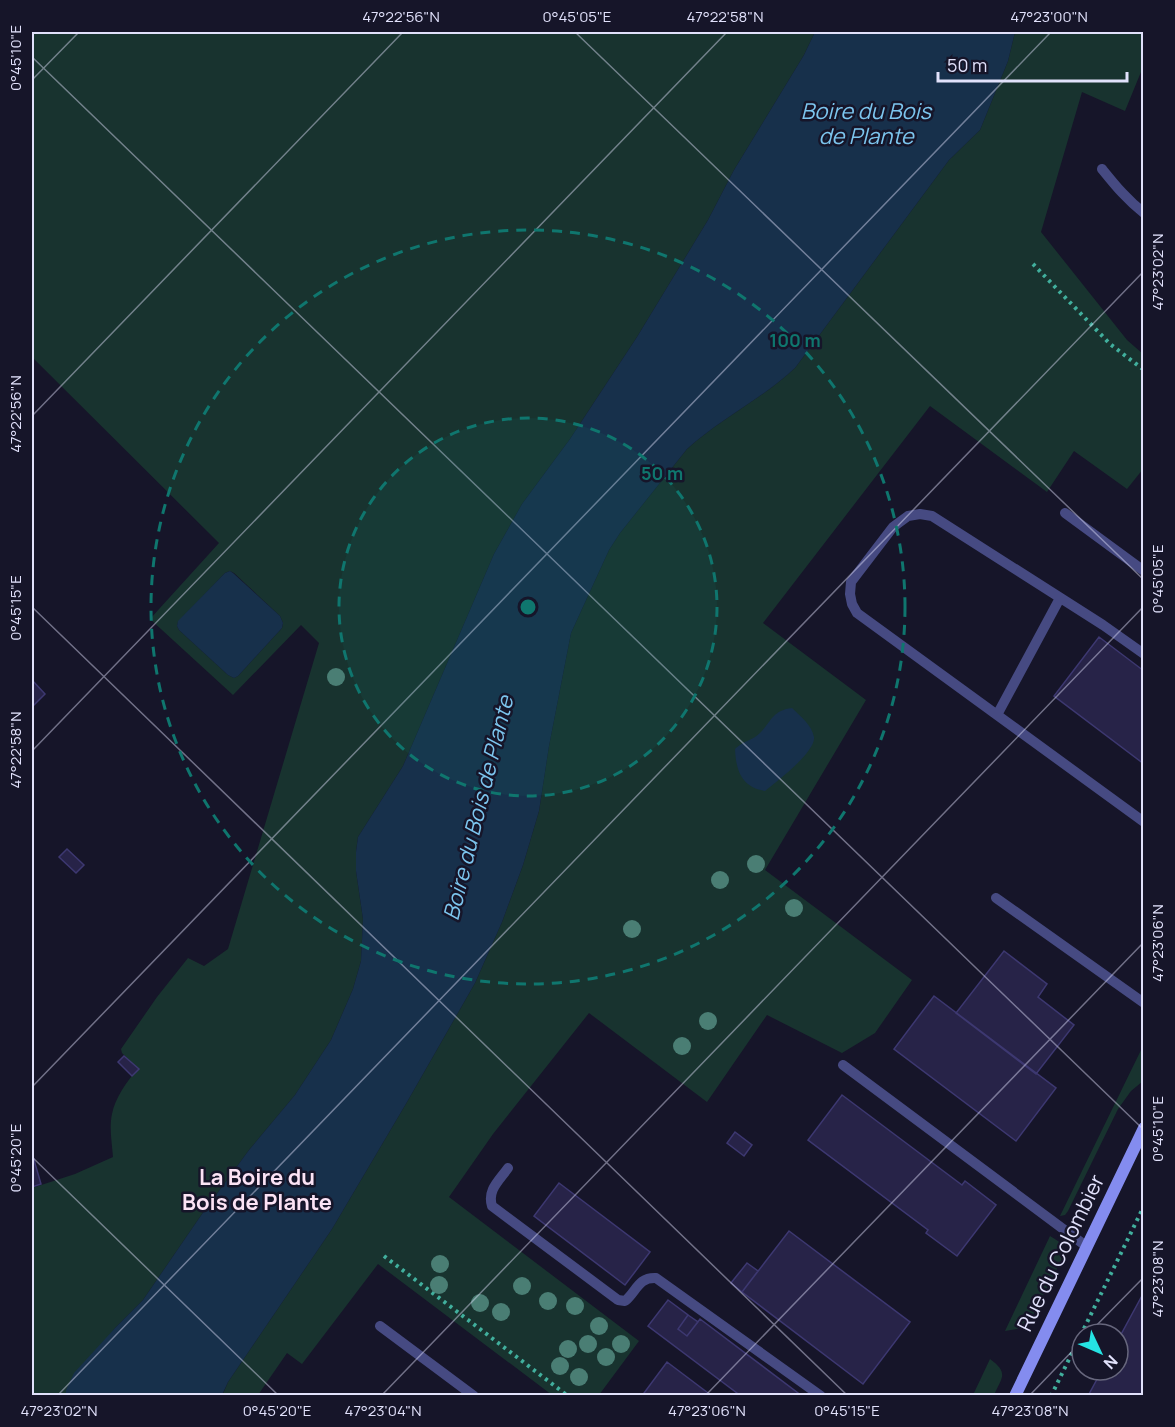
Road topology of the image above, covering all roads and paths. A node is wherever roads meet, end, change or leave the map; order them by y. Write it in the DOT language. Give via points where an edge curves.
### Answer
graph roads {
  1 [pos="1102,168"];
  2 [pos="1143,213"];
  3 [pos="1033,264"];
  4 [pos="1143,370"];
  5 [pos="1065,513"];
  6 [pos="1143,571"];
  7 [pos="1060,598"];
  8 [pos="1143,654"];
  9 [pos="997,716"];
  10 [pos="1143,822"];
  11 [pos="996,898"];
  12 [pos="1143,1003"];
  13 [pos="843,1065"];
  14 [pos="1143,1128"];
  15 [pos="508,1168"];
  16 [pos="1143,1206"];
  17 [pos="1086,1246"];
  18 [pos="384,1256"];
  19 [pos="380,1326"];
  20 [pos="474,1395"];
  21 [pos="568,1395"];
  22 [pos="821,1395"];
  23 [pos="1015,1395"];
  24 [pos="1051,1395"];
  1 -- 2 [label="lane"];
  3 -- 4 [label="path" via="1103,337"];
  5 -- 6 [label="lane"];
  7 -- 8 [label="lane"];
  7 -- 9 [label="lane"];
  7 -- 9 [label="lane" via="932,516 920,514 908,516 892,527 851,582 850,594 857,613"];
  9 -- 10 [label="lane"];
  11 -- 12 [label="lane"];
  13 -- 17 [label="lane"];
  14 -- 17 [label="main road, Rue du Colombier"];
  15 -- 22 [label="lane" via="492,1189 492,1206 618,1300 630,1297 642,1281 656,1278"];
  16 -- 24 [label="path"];
  17 -- 23 [label="main road, Rue du Colombier"];
  18 -- 21 [label="path"];
  19 -- 20 [label="lane"];
}
